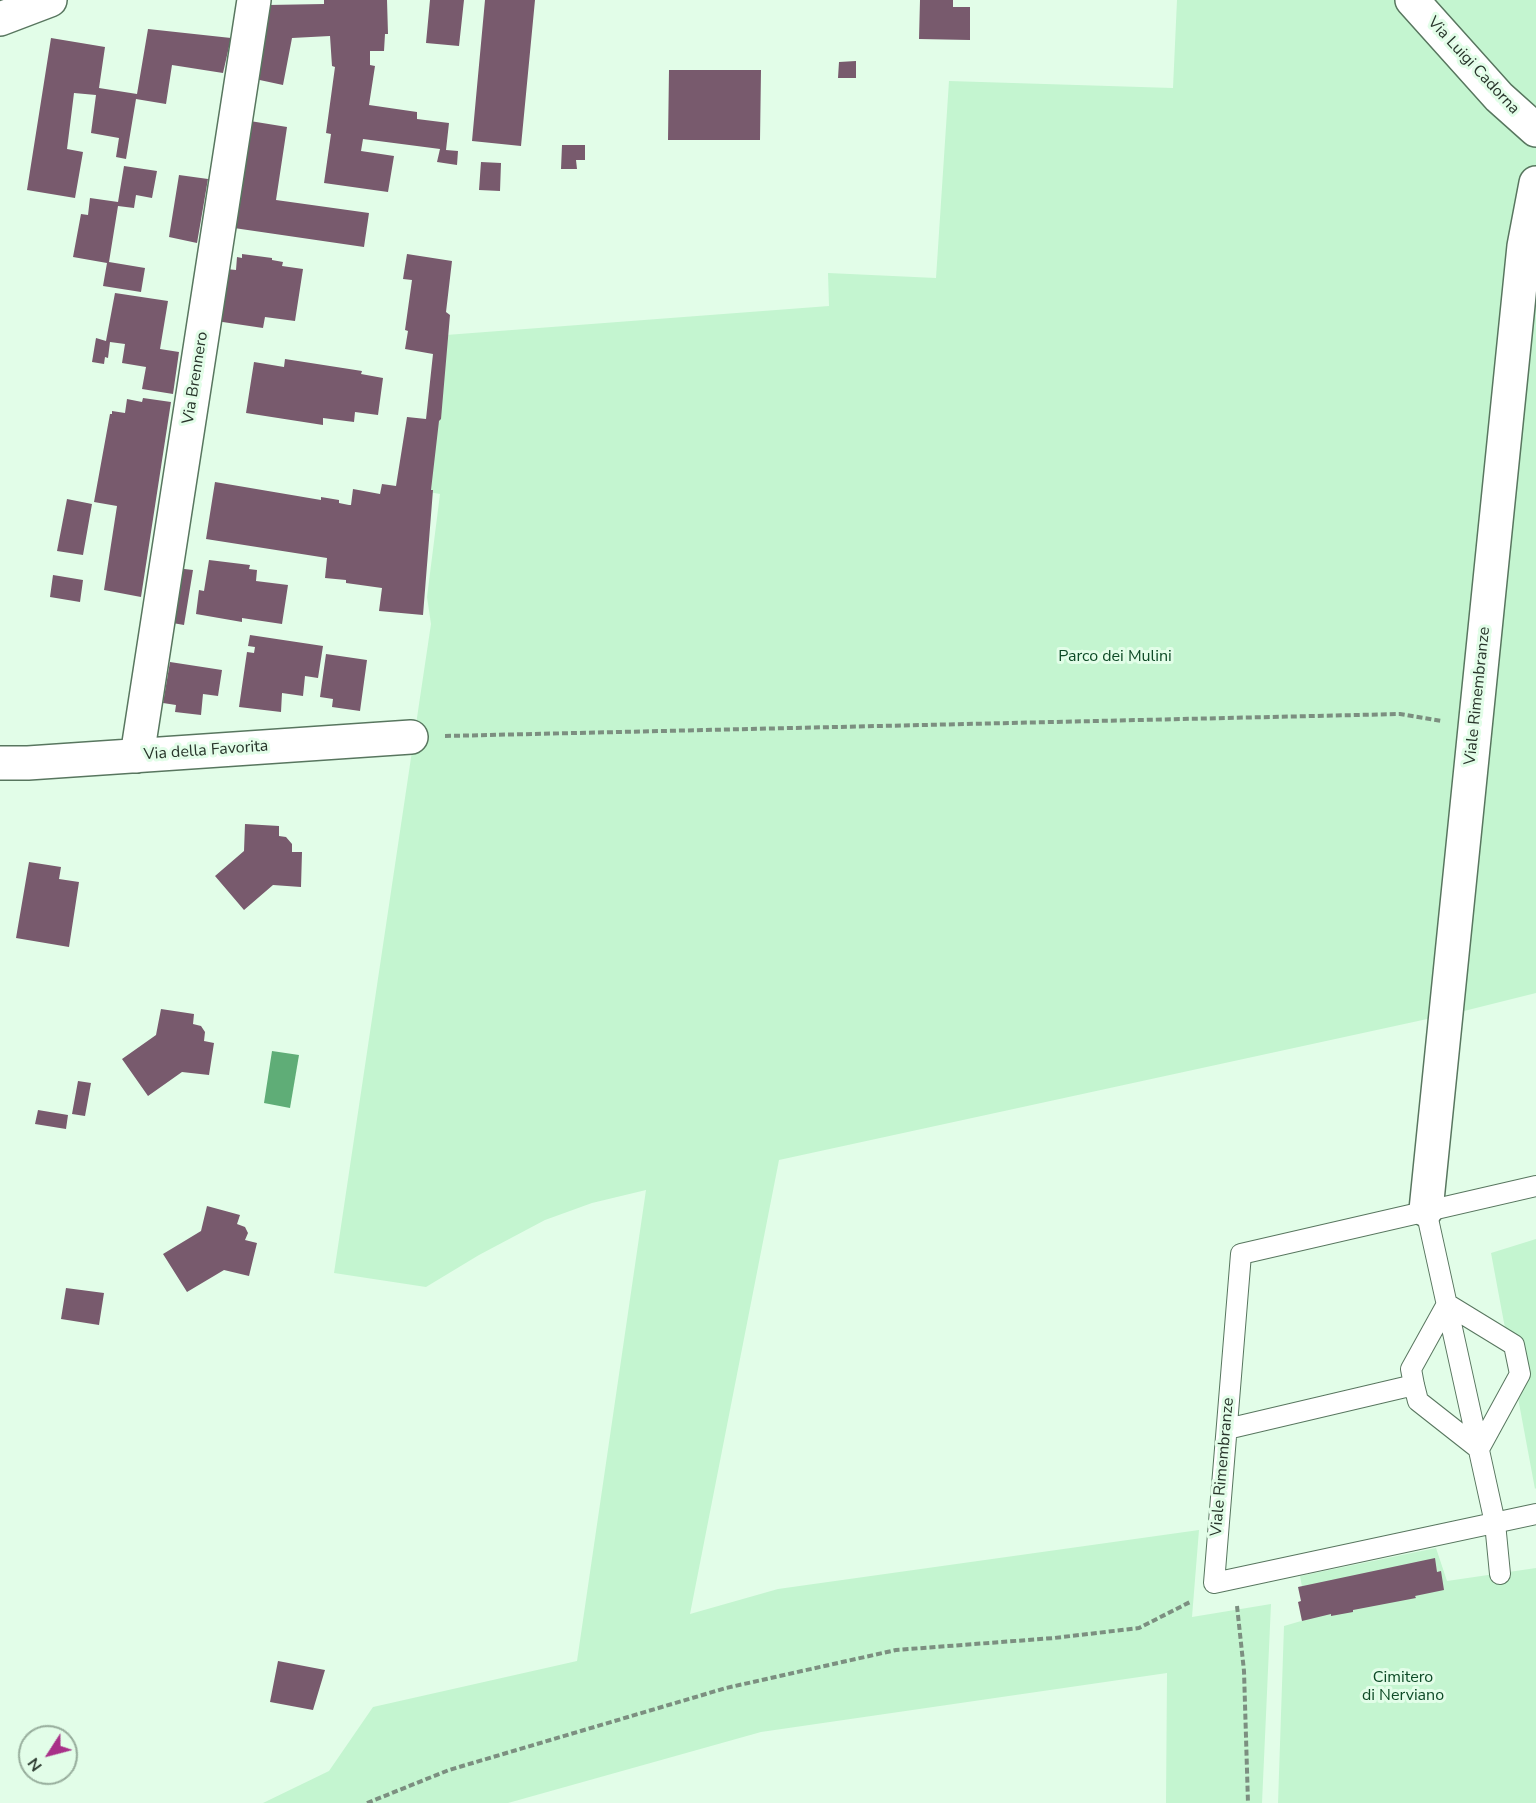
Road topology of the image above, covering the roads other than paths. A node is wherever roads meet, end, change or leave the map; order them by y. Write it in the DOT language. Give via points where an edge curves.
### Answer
graph roads {
  1 [pos="50,0"];
  2 [pos="254,0"];
  3 [pos="1412,0"];
  4 [pos="0,19"];
  5 [pos="1536,129"];
  6 [pos="1536,183"];
  7 [pos="411,737"];
  8 [pos="137,756"];
  9 [pos="0,763"];
  10 [pos="1536,1186"];
  11 [pos="1426,1210"];
  12 [pos="1447,1304"];
  13 [pos="1527,1358"];
  14 [pos="1414,1385"];
  15 [pos="1227,1430"];
  16 [pos="1479,1449"];
  17 [pos="1536,1514"];
  18 [pos="1495,1523"];
  19 [pos="1500,1574"];
  1 -- 4 [label="street"];
  2 -- 8 [label="street, Via Brennero"];
  3 -- 5 [label="street, Via Luigi Cadorna" via="1498,97"];
  6 -- 11 [label="street, Viale Rimembranze" via="1524,246"];
  7 -- 8 [label="street, Via della Favorita"];
  8 -- 9 [label="street, Via della Favorita"];
  10 -- 11 [label="lane, Viale Rimembranze"];
  11 -- 12 [label="lane, Viale Rimembranze"];
  11 -- 15 [label="lane, Viale Rimembranze" via="1241,1254"];
  12 -- 13 [label="lane" via="1514,1345"];
  12 -- 14 [label="lane" via="1411,1369"];
  12 -- 16 [label="lane, Viale Rimembranze"];
  13 -- 16 [label="lane"];
  14 -- 15 [label="lane"];
  14 -- 16 [label="lane" via="1418,1401"];
  15 -- 18 [label="lane, Viale Rimembranze" via="1214,1583"];
  16 -- 18 [label="lane, Viale Rimembranze"];
  17 -- 18 [label="lane"];
  18 -- 19 [label="lane, Viale Rimembranze"];
}
